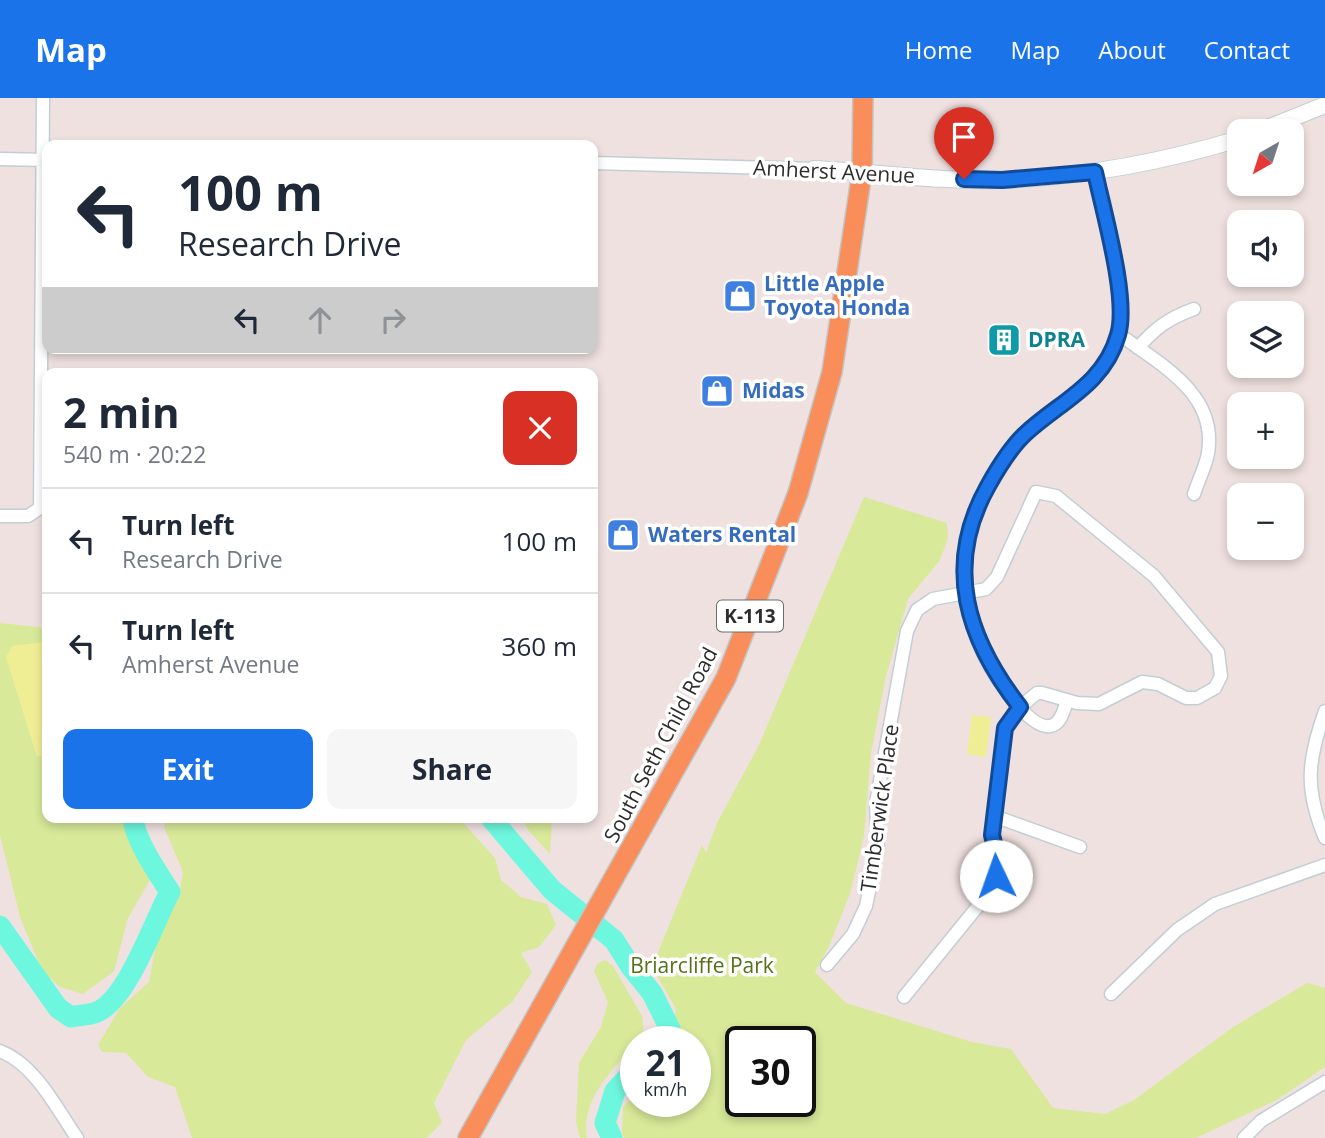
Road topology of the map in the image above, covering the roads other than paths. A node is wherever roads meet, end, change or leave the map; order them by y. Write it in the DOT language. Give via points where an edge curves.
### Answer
graph roads {
  1 [pos="43,98"];
  2 [pos="863,98"];
  3 [pos="1325,105"];
  4 [pos="1290,119"];
  5 [pos="44,140"];
  6 [pos="1227,142"];
  7 [pos="0,159"];
  8 [pos="42,160"];
  9 [pos="598,163"];
  10 [pos="814,169"];
  11 [pos="862,172"];
  12 [pos="1095,172"];
  13 [pos="1194,309"];
  14 [pos="1119,334"];
  15 [pos="1138,348"];
  16 [pos="42,369"];
  17 [pos="1194,494"];
  18 [pos="0,516"];
  19 [pos="965,592"];
  20 [pos="1067,701"];
  21 [pos="1020,707"];
  22 [pos="1325,711"];
  23 [pos="993,816"];
  24 [pos="1325,838"];
  25 [pos="1080,847"];
  26 [pos="1325,865"];
  27 [pos="827,965"];
  28 [pos="1111,993"];
  29 [pos="904,997"];
  30 [pos="0,1051"];
  31 [pos="1325,1082"];
  32 [pos="77,1138"];
  33 [pos="468,1138"];
  34 [pos="1244,1138"];
  1 -- 5 [label="street"];
  2 -- 11 [label="main road, South Seth Child Road / K-113"];
  3 -- 4 [label="street"];
  6 -- 12 [label="street, Amherst Avenue"];
  7 -- 8 [label="street"];
  9 -- 10 [label="street, Amherst Avenue"];
  10 -- 11 [label="street, Amherst Avenue"];
  11 -- 12 [label="street, Amherst Avenue" via="1002,180"];
  11 -- 33 [label="main road, South Seth Child Road / K-113" via="832,372 798,493 726,678"];
  12 -- 14 [label="street" via="1120,297"];
  13 -- 15 [label="street" via="1169,317"];
  14 -- 15 [label="street"];
  14 -- 19 [label="street" via="1087,385 1024,435 1000,465 979,502 968,541"];
  15 -- 17 [label="street" via="1192,390 1201,405 1208,427 1208,453"];
  16 -- 18 [label="street" via="40,508 28,516"];
  19 -- 20 [label="street, Timberwick Place" via="986,589 997,578 1036,492 1056,496 1154,576 1218,652 1221,676 1204,696 1186,698 1158,684 1142,682 1099,704"];
  19 -- 21 [label="street" via="982,651"];
  19 -- 27 [label="street, Timberwick Place" via="933,599 917,610 907,631 876,803 878,848 866,906 853,934"];
  20 -- 21 [label="street" via="1037,693"];
  20 -- 21 [label="street" via="1060,719 1048,727"];
  21 -- 23 [label="street" via="1005,728"];
  22 -- 24 [label="street" via="1308,774"];
  23 -- 25 [label="street"];
  23 -- 29 [label="street" via="998,859 987,895"];
  26 -- 28 [label="street" via="1215,904 1177,930"];
  30 -- 32 [label="street" via="35,1078"];
  31 -- 34 [label="street" via="1261,1121"];
}
